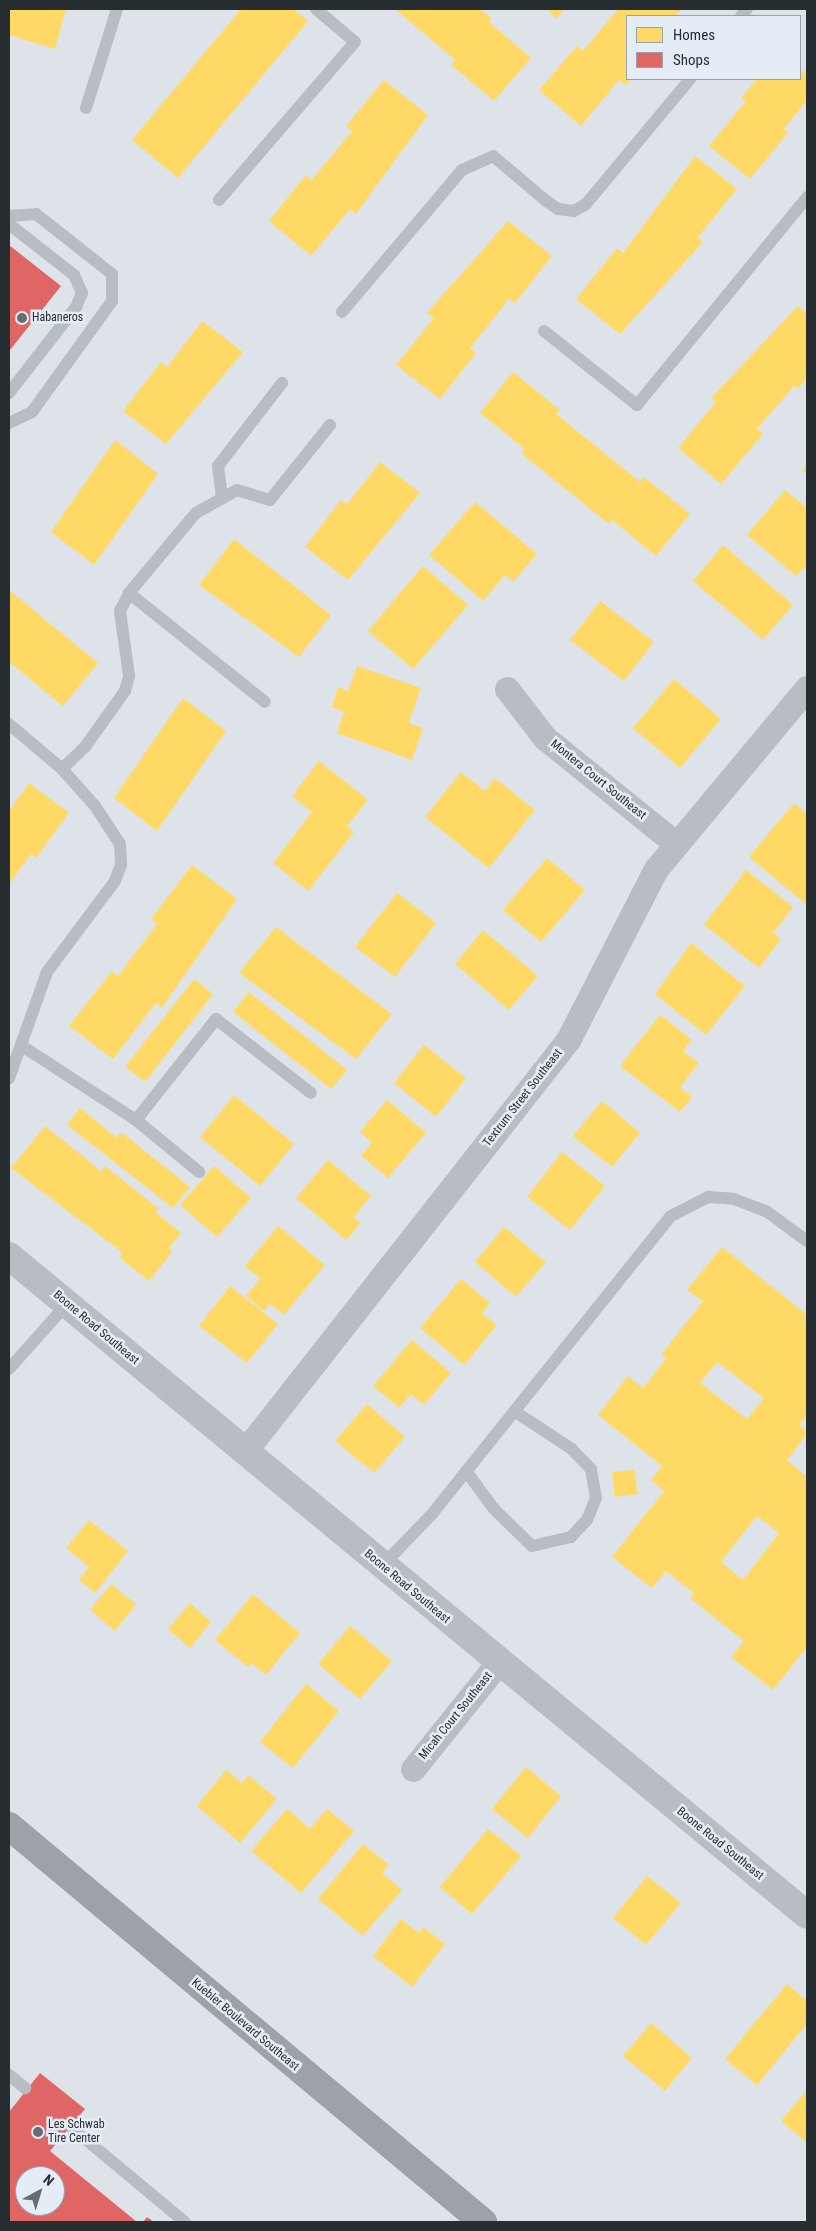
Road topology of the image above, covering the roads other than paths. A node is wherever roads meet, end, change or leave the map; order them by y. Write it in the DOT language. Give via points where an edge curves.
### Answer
graph roads {
  1 [pos="117,9"];
  2 [pos="316,9"];
  3 [pos="689,80"];
  4 [pos="86,108"];
  5 [pos="807,196"];
  6 [pos="219,200"];
  7 [pos="9,216"];
  8 [pos="9,224"];
  9 [pos="342,312"];
  10 [pos="544,331"];
  11 [pos="282,383"];
  12 [pos="9,393"];
  13 [pos="9,423"];
  14 [pos="330,425"];
  15 [pos="222,498"];
  16 [pos="129,593"];
  17 [pos="807,688"];
  18 [pos="507,689"];
  19 [pos="265,702"];
  20 [pos="9,724"];
  21 [pos="62,769"];
  22 [pos="675,843"];
  23 [pos="22,1046"];
  24 [pos="9,1078"];
  25 [pos="311,1093"];
  26 [pos="136,1120"];
  27 [pos="198,1172"];
  28 [pos="807,1241"];
  29 [pos="9,1256"];
  30 [pos="67,1304"];
  31 [pos="9,1369"];
  32 [pos="514,1411"];
  33 [pos="245,1451"];
  34 [pos="466,1471"];
  35 [pos="382,1566"];
  36 [pos="498,1663"];
  37 [pos="413,1769"];
  38 [pos="9,1826"];
  39 [pos="807,1915"];
  40 [pos="9,2075"];
  41 [pos="26,2088"];
  42 [pos="72,2128"];
  43 [pos="185,2222"];
  44 [pos="483,2222"];
  1 -- 4 [label="lane"];
  2 -- 6 [label="lane" via="355,42"];
  3 -- 9 [label="lane" via="586,204 574,211 558,209 493,156 462,170"];
  5 -- 10 [label="lane" via="637,405"];
  7 -- 13 [label="lane" via="36,214 112,274 112,301 32,412"];
  8 -- 12 [label="lane" via="74,275 82,293 76,307"];
  11 -- 15 [label="lane" via="218,466"];
  14 -- 15 [label="lane" via="270,500 237,490"];
  15 -- 16 [label="lane" via="185,523"];
  16 -- 19 [label="lane"];
  16 -- 21 [label="lane" via="120,611 129,676 125,691 85,747"];
  17 -- 22 [label="street, Textrum Street Southeast"];
  18 -- 22 [label="street, Montera Court Southeast" via="546,738"];
  20 -- 21 [label="lane"];
  21 -- 23 [label="lane" via="111,826 120,844 121,865 115,881 46,972 36,993"];
  22 -- 33 [label="street, Textrum Street Southeast" via="632,909 590,1005 568,1040"];
  23 -- 24 [label="lane"];
  23 -- 26 [label="lane"];
  25 -- 26 [label="lane" via="216,1019"];
  26 -- 27 [label="lane"];
  28 -- 32 [label="lane" via="766,1211 734,1199 691,1202 671,1216 637,1255"];
  29 -- 30 [label="street, Boone Road Southeast"];
  30 -- 31 [label="lane"];
  30 -- 33 [label="street, Boone Road Southeast"];
  32 -- 34 [label="lane"];
  32 -- 34 [label="lane" via="572,1448 591,1469 596,1498 587,1520 571,1537 532,1546 494,1509"];
  33 -- 35 [label="street, Boone Road Southeast"];
  34 -- 35 [label="lane"];
  35 -- 36 [label="street, Boone Road Southeast"];
  36 -- 37 [label="street, Micah Court Southeast"];
  36 -- 39 [label="street, Boone Road Southeast"];
  38 -- 44 [label="main road, Kuebler Boulevard Southeast"];
  40 -- 41 [label="lane"];
  42 -- 43 [label="lane"];
}
